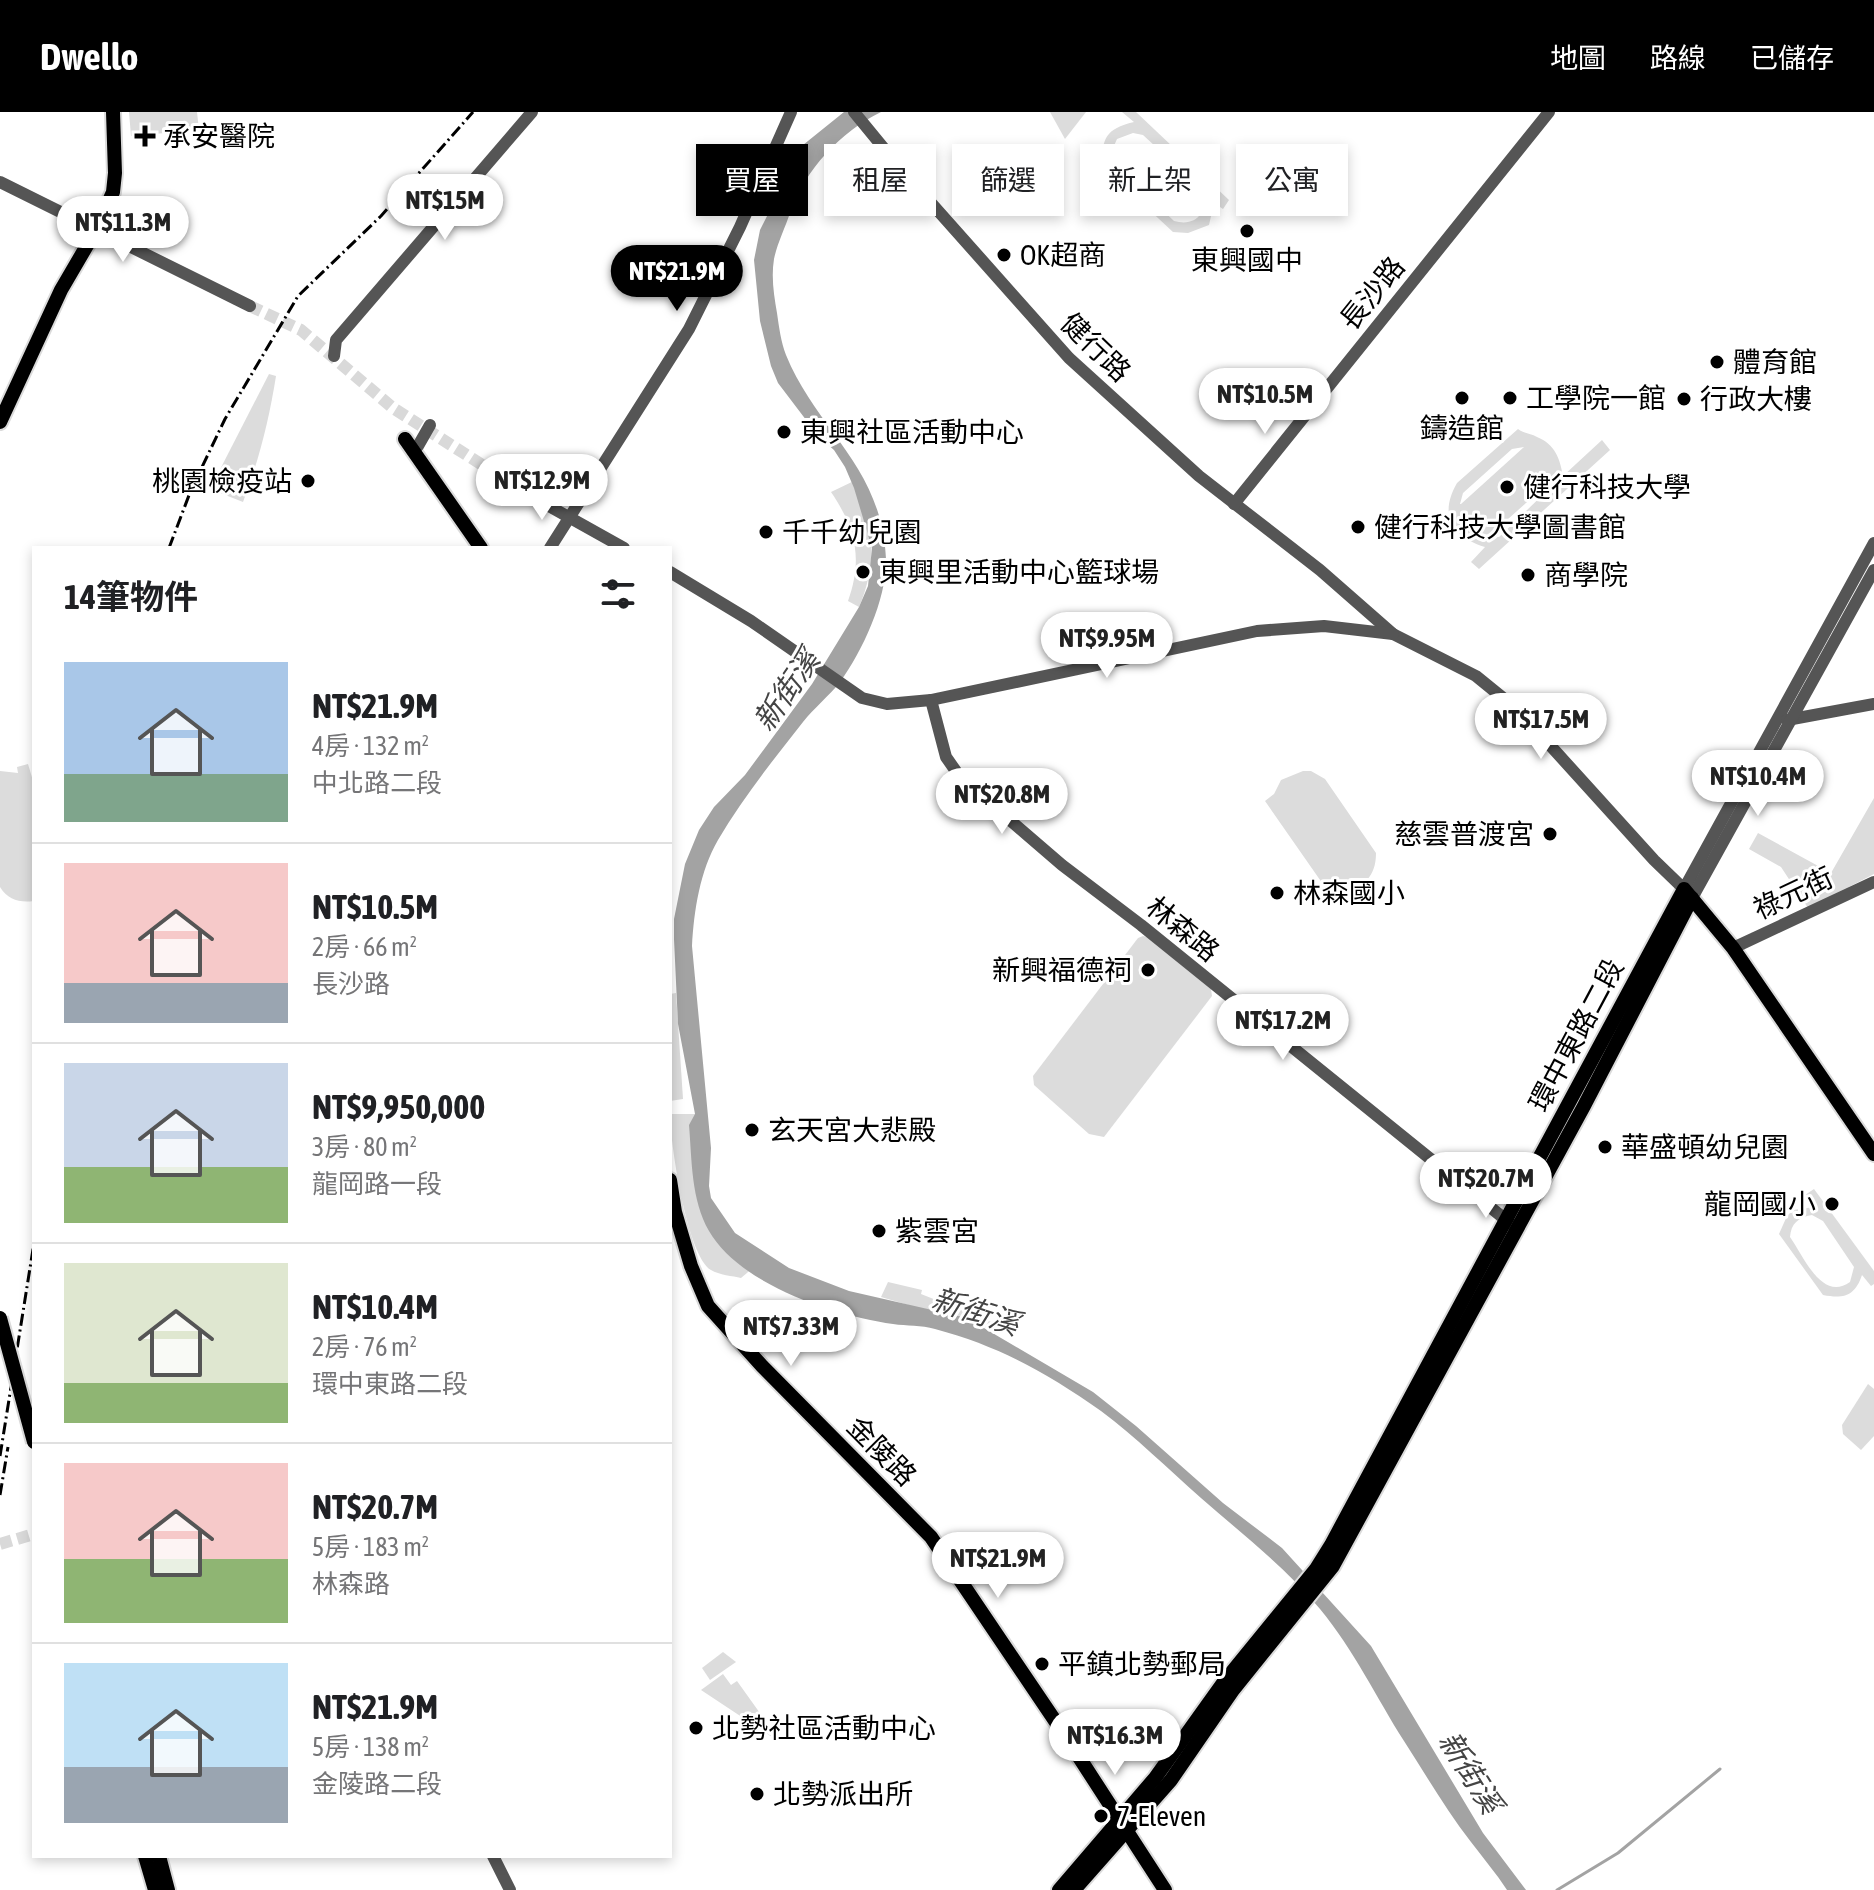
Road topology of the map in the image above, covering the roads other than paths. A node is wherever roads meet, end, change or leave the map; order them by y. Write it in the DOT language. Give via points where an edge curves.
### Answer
graph roads {
  1 [pos="113,112"];
  2 [pos="532,112"];
  3 [pos="791,112"];
  4 [pos="854,112"];
  5 [pos="1549,112"];
  6 [pos="0,182"];
  7 [pos="96,230"];
  8 [pos="250,306"];
  9 [pos="334,356"];
  10 [pos="0,422"];
  11 [pos="430,425"];
  12 [pos="411,442"];
  13 [pos="531,496"];
  14 [pos="1234,504"];
  15 [pos="571,517"];
  16 [pos="1874,543"];
  17 [pos="480,546"];
  18 [pos="551,546"];
  19 [pos="621,546"];
  20 [pos="1874,570"];
  21 [pos="672,573"];
  22 [pos="1393,634"];
  23 [pos="931,700"];
  24 [pos="1874,704"];
  25 [pos="1791,719"];
  26 [pos="1776,720"];
  27 [pos="1874,882"];
  28 [pos="1688,893"];
  29 [pos="1733,948"];
  30 [pos="1874,1154"];
  31 [pos="672,1214"];
  32 [pos="1512,1224"];
  33 [pos="0,1318"];
  34 [pos="32,1435"];
  35 [pos="1124,1825"];
  36 [pos="146,1858"];
  37 [pos="160,1858"];
  38 [pos="494,1858"];
  39 [pos="155,1890"];
  40 [pos="168,1890"];
  41 [pos="510,1890"];
  42 [pos="1059,1890"];
  43 [pos="1074,1890"];
  44 [pos="1165,1890"];
  1 -- 7 [label="main road" via="113,192"];
  2 -- 9 [label="street" via="336,340"];
  3 -- 15 [label="street" via="689,329"];
  4 -- 14 [label="street, 健行路" via="1069,358"];
  5 -- 14 [label="street, 長沙路"];
  6 -- 7 [label="street"];
  7 -- 8 [label="street"];
  7 -- 10 [label="main road" via="61,290"];
  11 -- 12 [label="street"];
  12 -- 17 [label="main road"];
  13 -- 15 [label="street"];
  14 -- 22 [label="street, 健行路"];
  15 -- 18 [label="street"];
  15 -- 19 [label="street"];
  16 -- 26 [label="street, 環中東路二段"];
  20 -- 25 [label="street, 環中東路二段"];
  21 -- 23 [label="street" via="862,698 887,704"];
  22 -- 23 [label="street" via="1324,626 1257,631"];
  22 -- 28 [label="street" via="1476,676 1519,711"];
  23 -- 32 [label="street, 林森路" via="946,757 960,777 1062,865"];
  24 -- 25 [label="street"];
  25 -- 26 [label="street"];
  25 -- 28 [label="street, 環中東路二段"];
  26 -- 28 [label="street, 環中東路二段"];
  27 -- 29 [label="street, 祿元街"];
  28 -- 29 [label="main road"];
  28 -- 32 [label="main road, 環中東路二段" via="1584,1106"];
  29 -- 30 [label="main road"];
  31 -- 35 [label="main road, 金陵路" via="708,1306 914,1519 952,1566"];
  32 -- 35 [label="main road, 環中東路二段" via="1377,1489 1171,1780"];
  33 -- 34 [label="main road, bridge"];
  35 -- 42 [label="main road"];
  35 -- 43 [label="main road"];
  35 -- 44 [label="main road, 金陵路"];
  36 -- 39 [label="main road"];
  37 -- 40 [label="main road"];
  38 -- 41 [label="street"];
}
